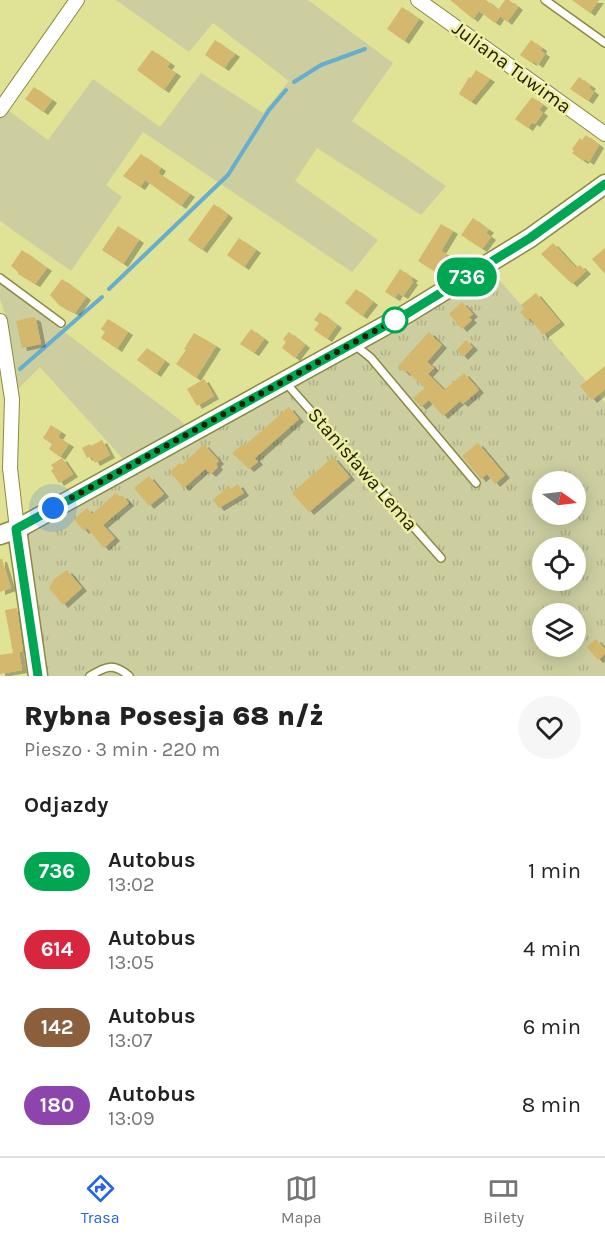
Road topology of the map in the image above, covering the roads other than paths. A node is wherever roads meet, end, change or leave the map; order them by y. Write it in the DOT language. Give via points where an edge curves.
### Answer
graph roads {
  1 [pos="77,0"];
  2 [pos="418,0"];
  3 [pos="545,0"];
  4 [pos="605,43"];
  5 [pos="0,110"];
  6 [pos="605,134"];
  7 [pos="605,184"];
  8 [pos="0,278"];
  9 [pos="0,321"];
  10 [pos="61,323"];
  11 [pos="353,343"];
  12 [pos="285,381"];
  13 [pos="476,483"];
  14 [pos="8,532"];
  15 [pos="441,558"];
  16 [pos="38,676"];
  17 [pos="90,676"];
  18 [pos="129,676"];
  1 -- 5 [label="street"];
  2 -- 6 [label="street, Juliana Tuwima"];
  3 -- 4 [label="lane"];
  7 -- 11 [label="street" via="530,238"];
  8 -- 10 [label="lane"];
  9 -- 14 [label="street" via="12,399"];
  11 -- 12 [label="street"];
  11 -- 13 [label="lane" via="371,358"];
  12 -- 14 [label="street"];
  12 -- 15 [label="lane, Stanisława Lema"];
  14 -- 16 [label="street"];
  17 -- 18 [label="lane" via="105,667 117,667"];
}
